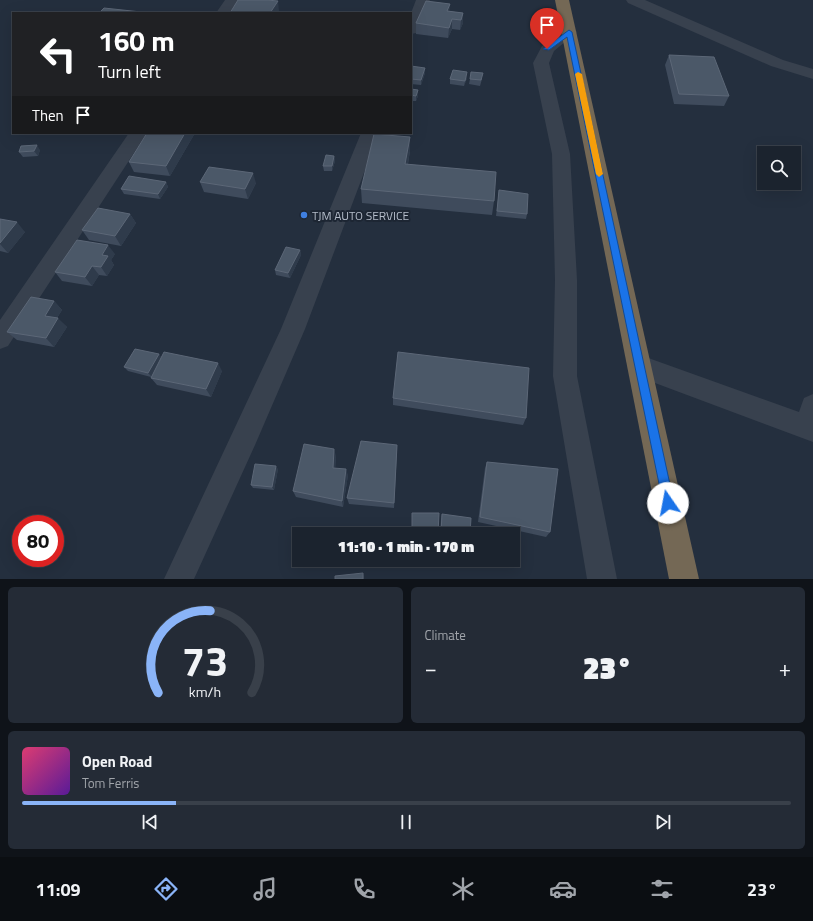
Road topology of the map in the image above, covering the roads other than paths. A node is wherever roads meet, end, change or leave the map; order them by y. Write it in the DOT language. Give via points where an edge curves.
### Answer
graph roads {
  1 [pos="232,0"];
  2 [pos="423,0"];
  3 [pos="562,0"];
  4 [pos="633,0"];
  5 [pos="224,12"];
  6 [pos="412,28"];
  7 [pos="569,32"];
  8 [pos="813,74"];
  9 [pos="137,134"];
  10 [pos="370,134"];
  11 [pos="0,339"];
  12 [pos="640,366"];
  13 [pos="811,421"];
  14 [pos="179,579"];
  15 [pos="602,579"];
  16 [pos="684,579"];
  1 -- 5 [label="street"];
  2 -- 6 [label="street"];
  3 -- 7 [label="highway"];
  4 -- 8 [label="street" via="777,63"];
  7 -- 12 [label="highway"];
  7 -- 15 [label="street" via="547,49 541,63 560,154 566,280 565,376"];
  9 -- 11 [label="street"];
  10 -- 14 [label="street" via="293,329"];
  12 -- 13 [label="street"];
  12 -- 16 [label="highway"];
}
